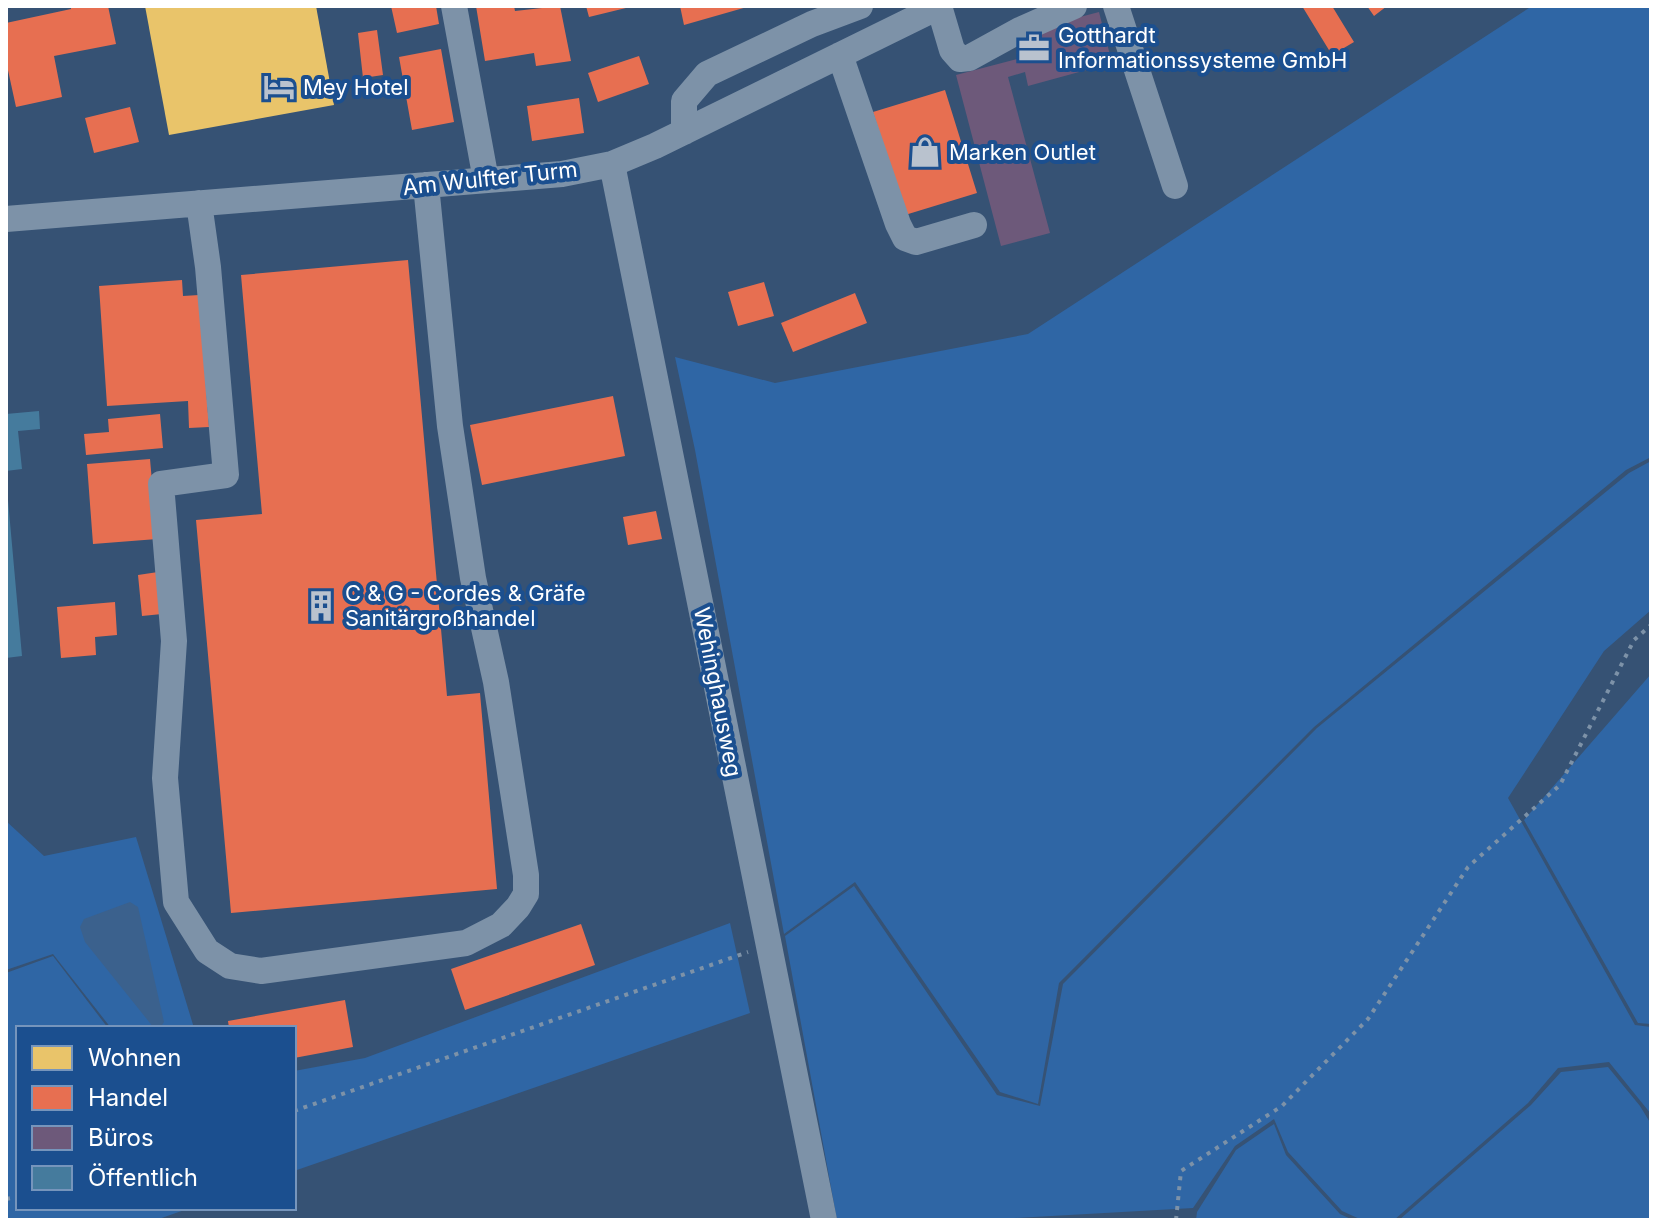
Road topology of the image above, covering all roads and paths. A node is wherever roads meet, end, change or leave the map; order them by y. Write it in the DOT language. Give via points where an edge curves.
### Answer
graph roads {
  1 [pos="454,6"];
  2 [pos="860,6"];
  3 [pos="940,6"];
  4 [pos="1074,6"];
  5 [pos="1116,6"];
  6 [pos="840,55"];
  7 [pos="684,132"];
  8 [pos="612,164"];
  9 [pos="486,180"];
  10 [pos="426,185"];
  11 [pos="1175,186"];
  12 [pos="199,203"];
  13 [pos="6,219"];
  14 [pos="974,225"];
  15 [pos="1651,625"];
  16 [pos="769,945"];
  17 [pos="296,1110"];
  18 [pos="824,1220"];
  19 [pos="1176,1220"];
  1 -- 9 [label="street"];
  2 -- 7 [label="street" via="707,74 684,101"];
  3 -- 4 [label="street" via="952,50 960,59"];
  3 -- 6 [label="street, Am Wulfter Turm"];
  5 -- 11 [label="street"];
  6 -- 7 [label="street, Am Wulfter Turm"];
  6 -- 14 [label="street" via="905,238 916,242"];
  7 -- 8 [label="street, Am Wulfter Turm"];
  8 -- 9 [label="street, Am Wulfter Turm"];
  8 -- 16 [label="street, Wehinghausweg"];
  9 -- 10 [label="street, Am Wulfter Turm"];
  10 -- 12 [label="street, Am Wulfter Turm"];
  10 -- 12 [label="street" via="450,426 473,578 496,682 526,894 501,925 466,943 261,971 230,966 207,951 176,902 165,778 174,641 161,484 226,475"];
  12 -- 13 [label="street, Am Wulfter Turm"];
  15 -- 19 [label="path" via="1634,640 1560,785 1468,867 1368,1019 1282,1106 1181,1171"];
  16 -- 17 [label="path"];
  16 -- 18 [label="street, Wehinghausweg"];
}
